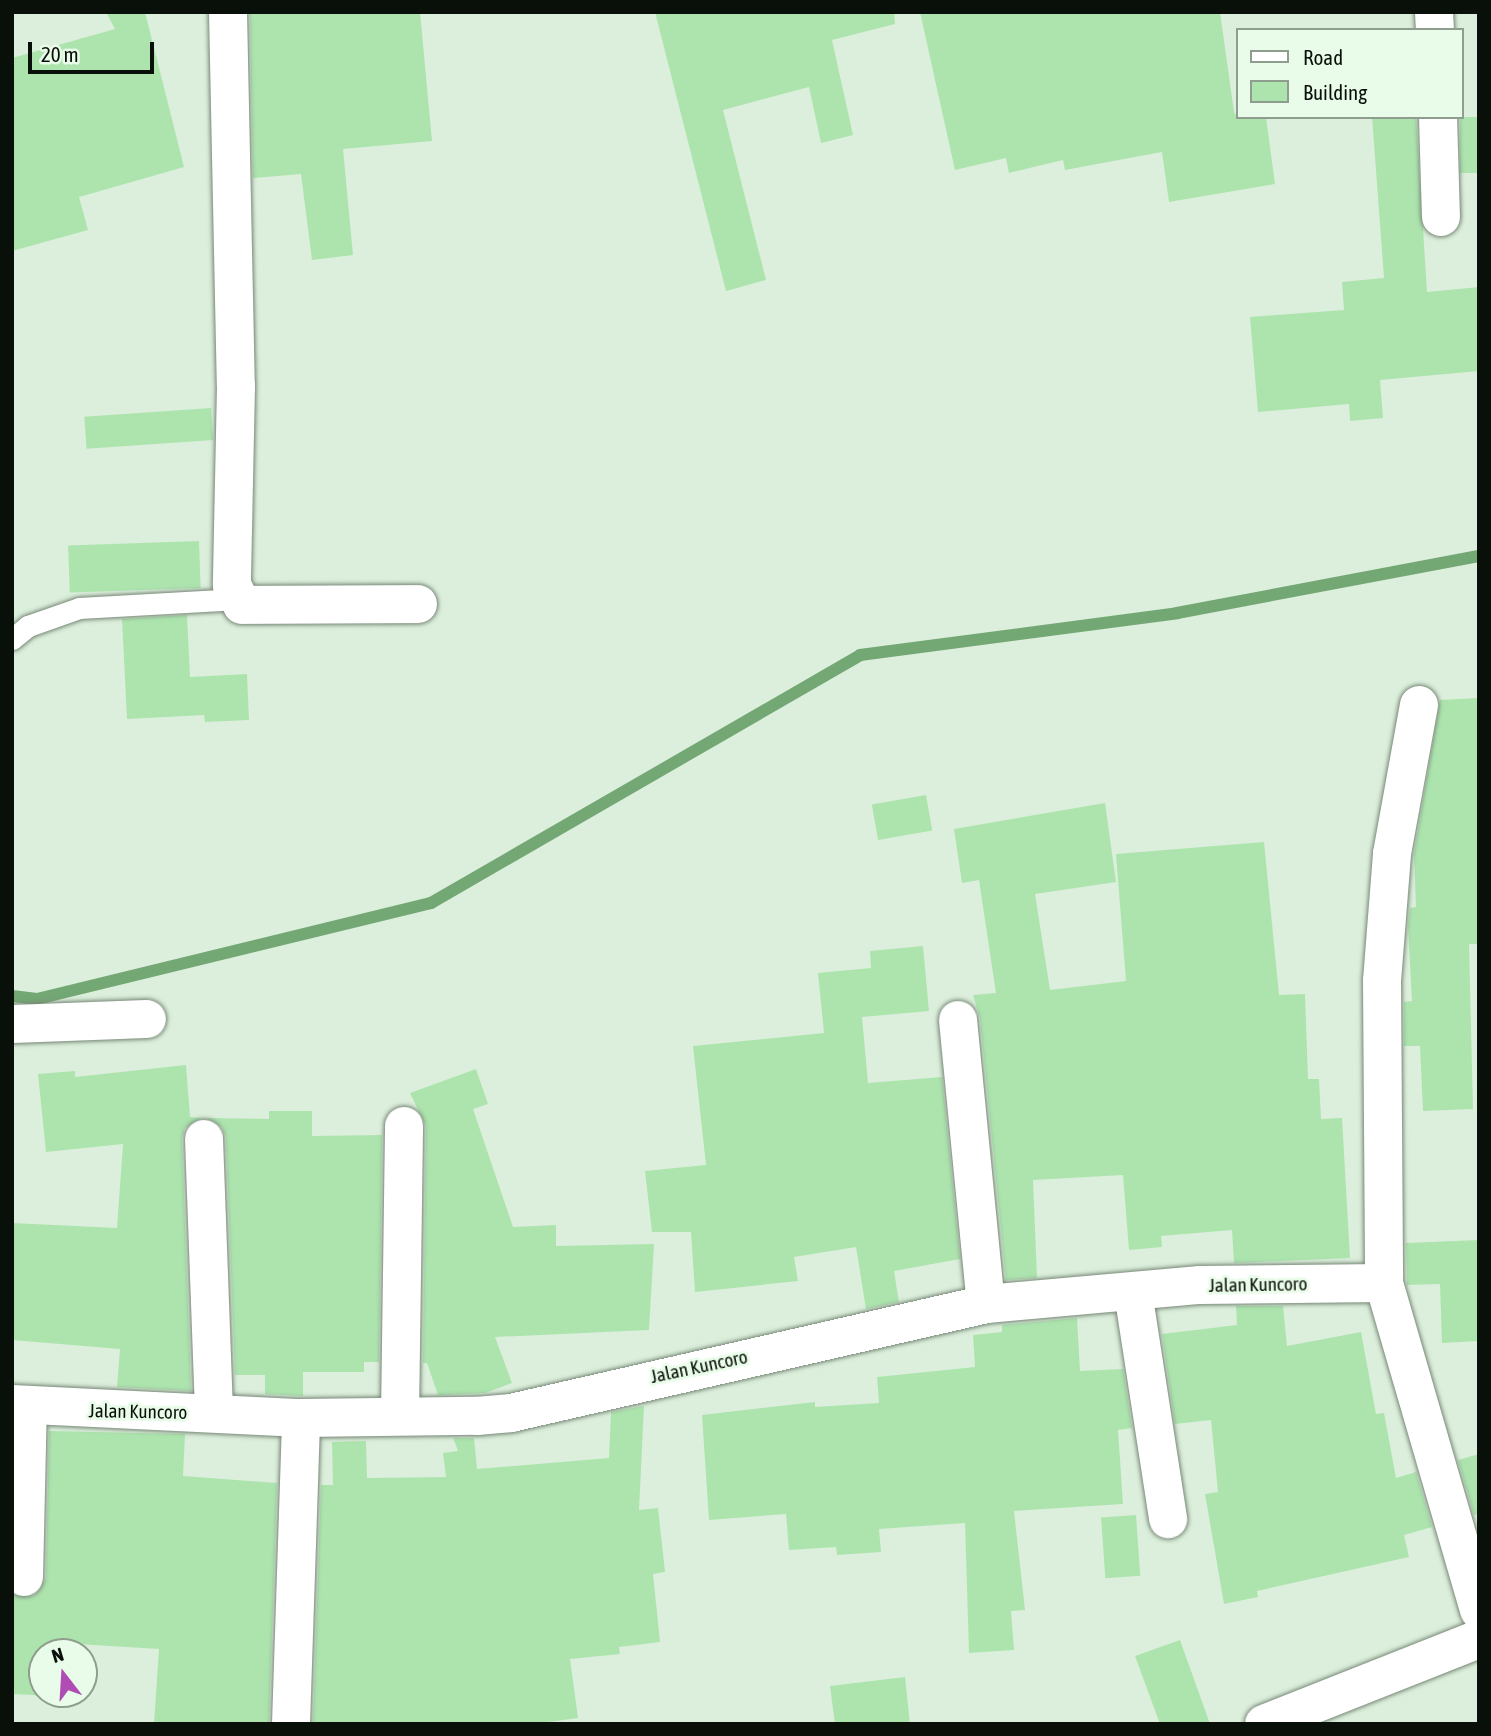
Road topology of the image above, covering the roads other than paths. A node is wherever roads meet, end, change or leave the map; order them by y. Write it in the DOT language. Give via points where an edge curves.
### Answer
graph roads {
  1 [pos="228,12"];
  2 [pos="1437,119"];
  3 [pos="1441,217"];
  4 [pos="239,599"];
  5 [pos="418,604"];
  6 [pos="12,639"];
  7 [pos="1419,705"];
  8 [pos="147,1019"];
  9 [pos="958,1020"];
  10 [pos="12,1024"];
  11 [pos="404,1126"];
  12 [pos="204,1139"];
  13 [pos="1384,1283"];
  14 [pos="1133,1292"];
  15 [pos="986,1304"];
  16 [pos="20,1405"];
  17 [pos="214,1413"];
  18 [pos="400,1416"];
  19 [pos="301,1418"];
  20 [pos="1168,1519"];
  21 [pos="24,1577"];
  22 [pos="1479,1610"];
  23 [pos="1479,1639"];
  24 [pos="290,1724"];
  25 [pos="1265,1724"];
  1 -- 4 [label="street" via="236,386 232,585"];
  2 -- 3 [label="street"];
  4 -- 5 [label="street" via="242,605 271,607"];
  4 -- 6 [label="lane" via="79,608 28,626"];
  7 -- 13 [label="street" via="1392,853 1382,980"];
  8 -- 10 [label="street"];
  9 -- 15 [label="street"];
  11 -- 18 [label="street"];
  12 -- 17 [label="street"];
  13 -- 14 [label="street, Jalan Kuncoro" via="1200,1285"];
  13 -- 22 [label="street"];
  14 -- 15 [label="street, Jalan Kuncoro"];
  14 -- 20 [label="street"];
  15 -- 18 [label="street, Jalan Kuncoro" via="511,1413"];
  16 -- 17 [label="street, Jalan Kuncoro"];
  16 -- 21 [label="street"];
  17 -- 19 [label="street, Jalan Kuncoro"];
  18 -- 19 [label="street, Jalan Kuncoro"];
  19 -- 24 [label="street"];
  23 -- 25 [label="street"];
}
